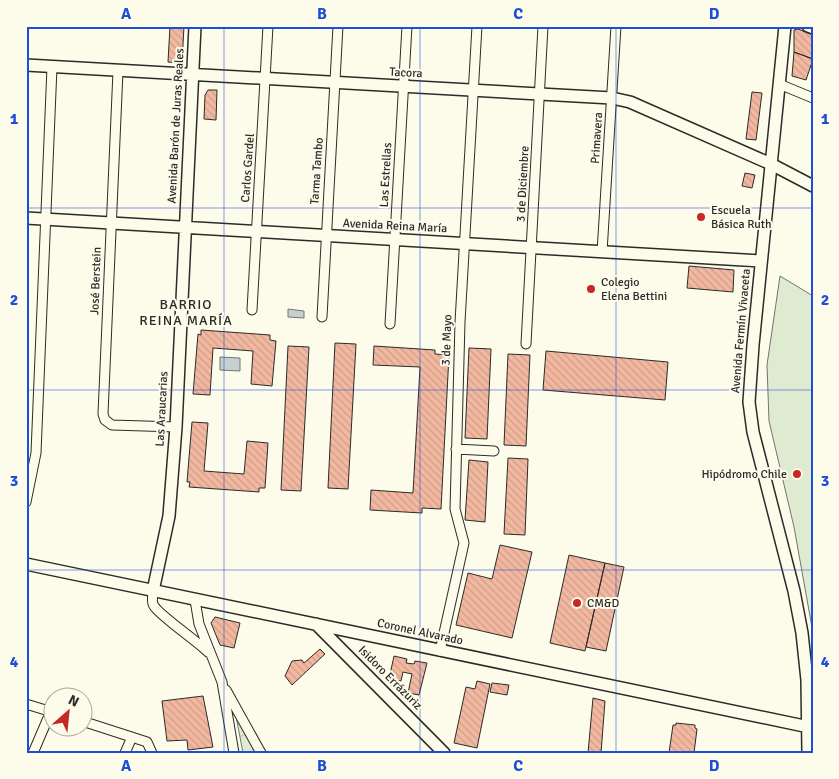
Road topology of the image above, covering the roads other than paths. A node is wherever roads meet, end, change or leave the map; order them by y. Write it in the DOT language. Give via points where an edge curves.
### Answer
graph roads {
  1 [pos="195,26"];
  2 [pos="268,26"];
  3 [pos="338,26"];
  4 [pos="407,26"];
  5 [pos="477,26"];
  6 [pos="543,26"];
  7 [pos="616,26"];
  8 [pos="785,26"];
  9 [pos="808,26"];
  10 [pos="813,28"];
  11 [pos="26,66"];
  12 [pos="52,67"];
  13 [pos="118,71"];
  14 [pos="192,75"];
  15 [pos="266,79"];
  16 [pos="335,83"];
  17 [pos="779,84"];
  18 [pos="404,86"];
  19 [pos="474,90"];
  20 [pos="540,94"];
  21 [pos="612,98"];
  22 [pos="813,98"];
  23 [pos="771,164"];
  24 [pos="813,186"];
  25 [pos="26,218"];
  26 [pos="45,219"];
  27 [pos="111,223"];
  28 [pos="185,227"];
  29 [pos="256,232"];
  30 [pos="326,236"];
  31 [pos="395,240"];
  32 [pos="465,244"];
  33 [pos="532,248"];
  34 [pos="602,252"];
  35 [pos="761,261"];
  36 [pos="252,310"];
  37 [pos="322,318"];
  38 [pos="390,324"];
  39 [pos="526,344"];
  40 [pos="26,424"];
  41 [pos="37,425"];
  42 [pos="176,427"];
  43 [pos="456,449"];
  44 [pos="494,451"];
  45 [pos="26,502"];
  46 [pos="26,564"];
  47 [pos="153,591"];
  48 [pos="195,600"];
  49 [pos="316,624"];
  50 [pos="350,631"];
  51 [pos="343,651"];
  52 [pos="440,651"];
  53 [pos="210,654"];
  54 [pos="222,682"];
  55 [pos="26,704"];
  56 [pos="42,709"];
  57 [pos="92,724"];
  58 [pos="809,728"];
  59 [pos="42,732"];
  60 [pos="132,737"];
  61 [pos="151,748"];
  62 [pos="32,753"];
  63 [pos="125,753"];
  64 [pos="234,753"];
  65 [pos="261,753"];
  66 [pos="444,753"];
  67 [pos="808,753"];
  1 -- 14 [label="street, Avenida Barón de Juras Reales"];
  2 -- 15 [label="street, Carlos Gardel"];
  3 -- 16 [label="street, Tarma Tambo"];
  4 -- 18 [label="street, Las Estrellas"];
  5 -- 19 [label="street, 3 de Mayo"];
  6 -- 20 [label="street, 3 de Diciembre"];
  7 -- 21 [label="street, Primavera"];
  8 -- 17 [label="street, Avenida Fermín Vivaceta"];
  9 -- 10 [label="street"];
  11 -- 12 [label="street, Tacora"];
  12 -- 13 [label="street, Tacora"];
  12 -- 26 [label="street"];
  13 -- 14 [label="street, Tacora"];
  13 -- 27 [label="street, José Berstein"];
  14 -- 15 [label="street, Tacora"];
  14 -- 28 [label="street, Avenida Barón de Juras Reales"];
  15 -- 16 [label="street, Tacora"];
  15 -- 29 [label="street, Carlos Gardel"];
  16 -- 18 [label="street, Tacora"];
  16 -- 30 [label="street, Tarma Tambo"];
  17 -- 22 [label="street"];
  17 -- 23 [label="street, Avenida Fermín Vivaceta"];
  18 -- 19 [label="street, Tacora"];
  18 -- 31 [label="street, Las Estrellas"];
  19 -- 20 [label="street, Tacora"];
  19 -- 32 [label="street, 3 de Mayo"];
  20 -- 21 [label="street, Tacora"];
  20 -- 33 [label="street, 3 de Diciembre"];
  21 -- 23 [label="street, Tacora" via="630,102"];
  21 -- 34 [label="street, Primavera"];
  23 -- 24 [label="street, Tacora"];
  23 -- 35 [label="street, Avenida Fermín Vivaceta"];
  25 -- 26 [label="street, Avenida Reina María"];
  26 -- 27 [label="street, Avenida Reina María"];
  26 -- 41 [label="street"];
  27 -- 28 [label="street, Avenida Reina María"];
  27 -- 42 [label="street, José Berstein" via="104,417 112,424"];
  28 -- 29 [label="street, Avenida Reina María"];
  28 -- 42 [label="street, Las Araucarias"];
  29 -- 30 [label="street, Avenida Reina María"];
  29 -- 36 [label="street, Carlos Gardel"];
  30 -- 31 [label="street, Avenida Reina María"];
  30 -- 37 [label="street, Tarma Tambo"];
  31 -- 32 [label="street, Avenida Reina María"];
  31 -- 38 [label="street, Las Estrellas"];
  32 -- 33 [label="street, Avenida Reina María"];
  32 -- 43 [label="street, 3 de Mayo"];
  33 -- 34 [label="street, Avenida Reina María"];
  33 -- 39 [label="street, 3 de Diciembre"];
  34 -- 35 [label="street, Avenida Reina María"];
  35 -- 58 [label="street, Avenida Fermín Vivaceta" via="750,378 751,422 798,612 805,657"];
  40 -- 41 [label="street"];
  41 -- 45 [label="street" via="35,463"];
  42 -- 47 [label="street, Las Araucarias" via="168,526"];
  43 -- 44 [label="street"];
  43 -- 52 [label="street, 3 de Mayo" via="455,509 464,543"];
  46 -- 47 [label="street, Coronel Alvarado"];
  47 -- 48 [label="street, Coronel Alvarado"];
  47 -- 53 [label="street" via="152,604 157,611"];
  48 -- 49 [label="street, Coronel Alvarado"];
  48 -- 53 [label="street"];
  49 -- 50 [label="street, Coronel Alvarado"];
  49 -- 51 [label="street, Isidoro Errázuriz"];
  50 -- 51 [label="street" via="341,641"];
  50 -- 52 [label="street, Coronel Alvarado"];
  51 -- 66 [label="street, Isidoro Errázuriz"];
  52 -- 58 [label="street, Coronel Alvarado"];
  53 -- 54 [label="street"];
  54 -- 64 [label="street"];
  54 -- 65 [label="street"];
  55 -- 56 [label="street"];
  57 -- 60 [label="street"];
  58 -- 67 [label="street, Avenida Fermín Vivaceta"];
  59 -- 62 [label="street"];
  60 -- 61 [label="street"];
  60 -- 63 [label="street"];
}
